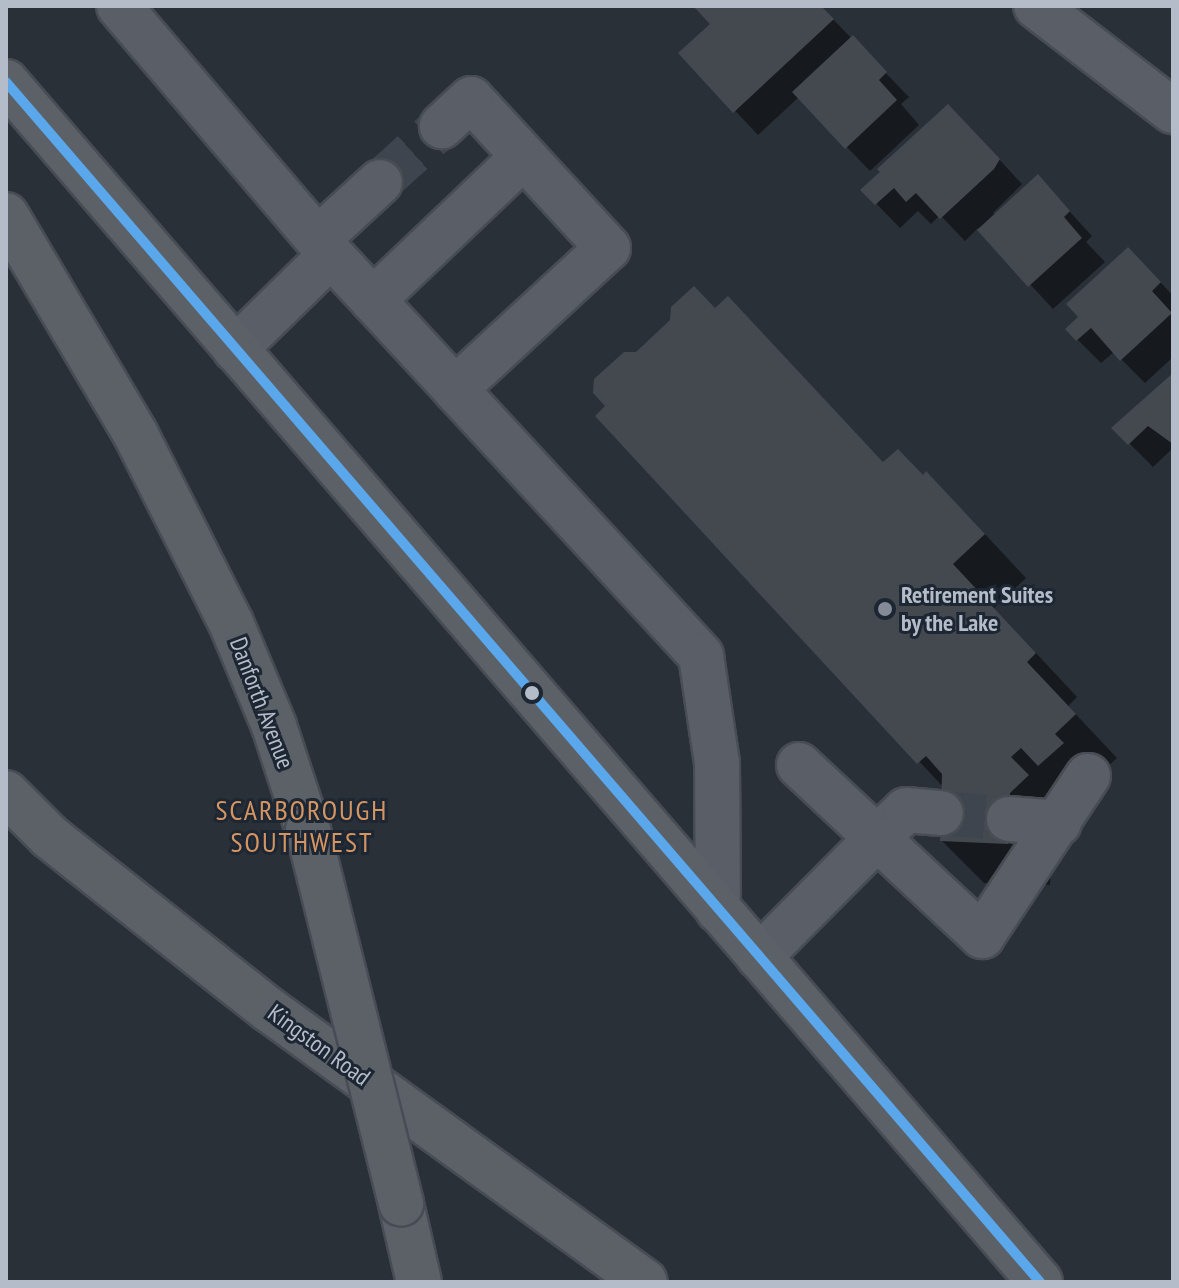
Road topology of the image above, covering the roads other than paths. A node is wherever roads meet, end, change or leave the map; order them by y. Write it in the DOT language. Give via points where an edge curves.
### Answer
graph roads {
  1 [pos="119,6"];
  2 [pos="1036,6"];
  3 [pos="6,82"];
  4 [pos="1173,111"];
  5 [pos="442,126"];
  6 [pos="523,157"];
  7 [pos="380,182"];
  8 [pos="6,215"];
  9 [pos="324,247"];
  10 [pos="373,300"];
  11 [pos="235,349"];
  12 [pos="455,389"];
  13 [pos="799,765"];
  14 [pos="1088,776"];
  15 [pos="6,793"];
  16 [pos="941,813"];
  17 [pos="1009,819"];
  18 [pos="1059,823"];
  19 [pos="877,838"];
  20 [pos="718,910"];
  21 [pos="759,957"];
  22 [pos="419,1282"];
  23 [pos="645,1282"];
  24 [pos="1040,1282"];
  1 -- 9 [label="street"];
  2 -- 4 [label="street"];
  3 -- 11 [label="main road"];
  5 -- 6 [label="street" via="471,99"];
  6 -- 10 [label="street"];
  6 -- 12 [label="street" via="608,248"];
  7 -- 9 [label="street"];
  8 -- 22 [label="main road, Danforth Avenue, bridge" via="135,433 231,623 274,726 308,830"];
  9 -- 10 [label="street"];
  9 -- 11 [label="street"];
  10 -- 12 [label="street"];
  11 -- 20 [label="main road"];
  12 -- 20 [label="street" via="701,656 717,763"];
  13 -- 19 [label="street"];
  14 -- 18 [label="street"];
  15 -- 23 [label="main road, Kingston Road" via="50,837 268,1009"];
  16 -- 19 [label="street" via="906,810"];
  17 -- 18 [label="street"];
  18 -- 19 [label="street" via="982,936"];
  19 -- 21 [label="street"];
  20 -- 21 [label="main road"];
  21 -- 24 [label="main road"];
}
